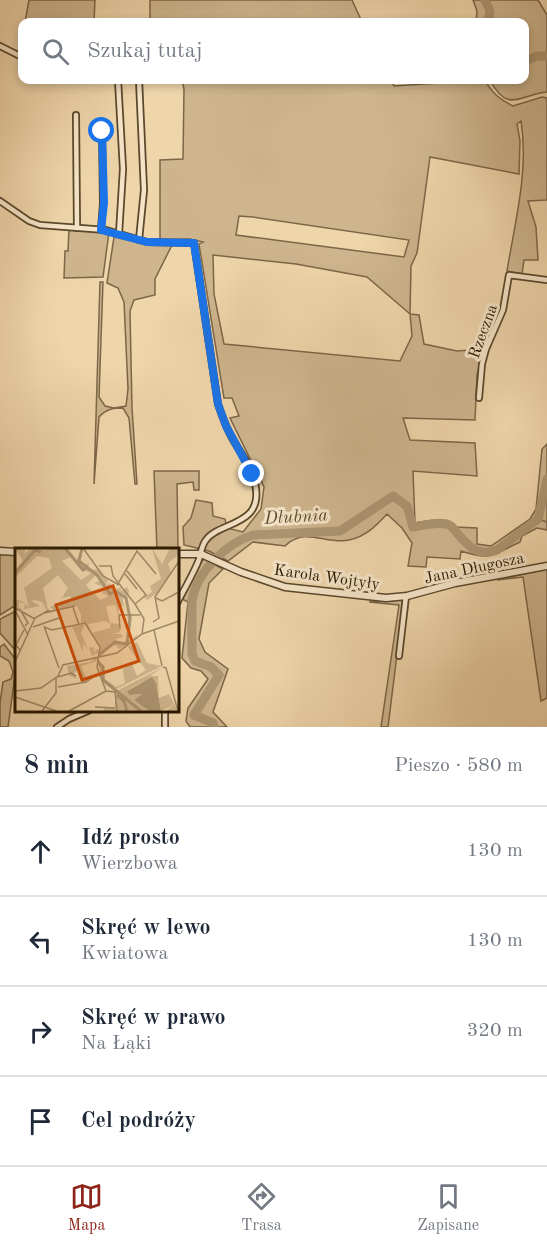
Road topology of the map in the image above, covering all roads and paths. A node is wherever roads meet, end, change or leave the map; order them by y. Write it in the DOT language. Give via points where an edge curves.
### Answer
graph roads {
  1 [pos="0,46"];
  2 [pos="18,55"];
  3 [pos="118,84"];
  4 [pos="139,84"];
  5 [pos="76,115"];
  6 [pos="102,131"];
  7 [pos="0,201"];
  8 [pos="77,228"];
  9 [pos="101,230"];
  10 [pos="120,234"];
  11 [pos="139,240"];
  12 [pos="547,280"];
  13 [pos="479,398"];
  14 [pos="0,551"];
  15 [pos="15,552"];
  16 [pos="178,554"];
  17 [pos="204,555"];
  18 [pos="547,566"];
  19 [pos="406,596"];
  20 [pos="178,601"];
  21 [pos="399,656"];
  22 [pos="87,712"];
  23 [pos="164,712"];
  24 [pos="57,727"];
  25 [pos="165,727"];
  1 -- 2 [label="street"];
  3 -- 10 [label="street" via="123,169"];
  4 -- 11 [label="street" via="144,183"];
  5 -- 8 [label="street"];
  6 -- 9 [label="street"];
  7 -- 8 [label="street" via="36,224"];
  8 -- 9 [label="street"];
  9 -- 10 [label="street"];
  10 -- 11 [label="street"];
  11 -- 17 [label="street" via="194,243 218,404 256,491 247,515 204,542"];
  12 -- 13 [label="street, Rzeczna" via="509,274 503,310 482,364"];
  14 -- 15 [label="street"];
  16 -- 17 [label="street, Karola Wojtyły"];
  17 -- 19 [label="street, Karola Wojtyły" via="264,581 308,591 386,598"];
  17 -- 20 [label="street"];
  18 -- 19 [label="street, Jana Długosza"];
  19 -- 21 [label="street"];
  22 -- 24 [label="street"];
  23 -- 25 [label="street"];
}
